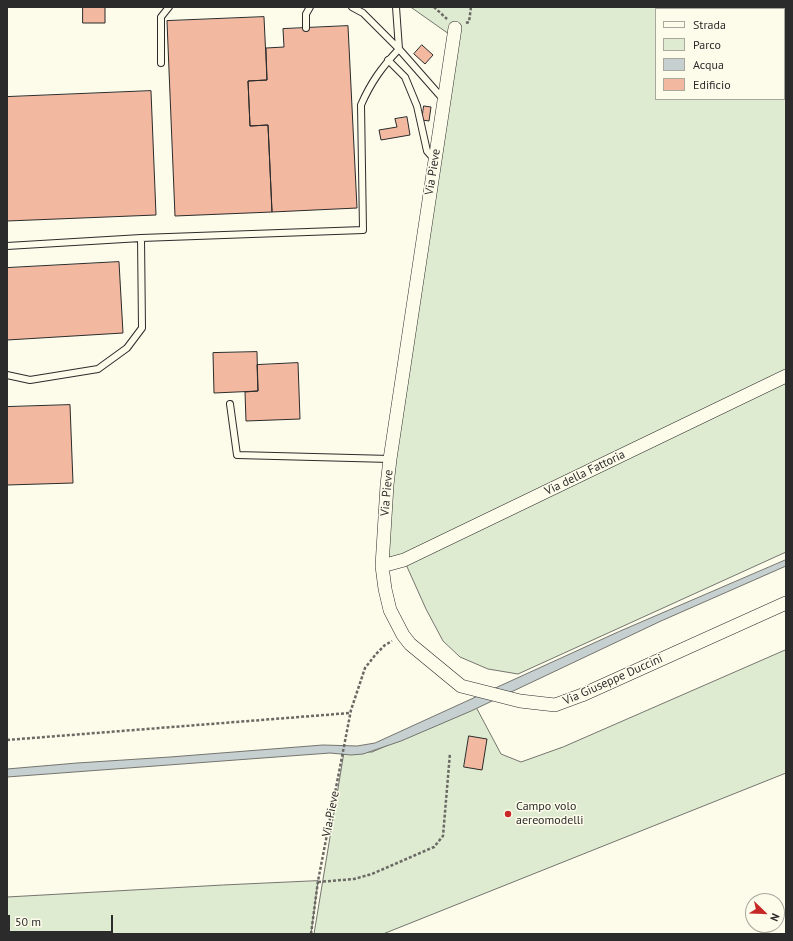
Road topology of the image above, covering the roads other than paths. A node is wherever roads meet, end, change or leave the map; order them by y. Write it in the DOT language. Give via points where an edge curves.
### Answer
graph roads {
  1 [pos="169,7"];
  2 [pos="310,7"];
  3 [pos="352,7"];
  4 [pos="396,7"];
  5 [pos="306,28"];
  6 [pos="455,28"];
  7 [pos="399,49"];
  8 [pos="388,60"];
  9 [pos="161,62"];
  10 [pos="444,101"];
  11 [pos="435,160"];
  12 [pos="141,238"];
  13 [pos="7,246"];
  14 [pos="7,375"];
  15 [pos="786,376"];
  16 [pos="230,404"];
  17 [pos="390,459"];
  18 [pos="382,566"];
  19 [pos="786,603"];
  20 [pos="403,635"];
  1 -- 9 [label="lane" via="161,17"];
  2 -- 5 [label="lane" via="306,14"];
  3 -- 7 [label="lane" via="363,13"];
  4 -- 7 [label="lane"];
  6 -- 10 [label="street, Via Pieve"];
  7 -- 8 [label="lane"];
  7 -- 10 [label="lane"];
  8 -- 11 [label="lane" via="405,76 417,106 427,151"];
  8 -- 12 [label="lane" via="367,91 361,105 363,230"];
  10 -- 11 [label="street, Via Pieve"];
  11 -- 17 [label="street, Via Pieve"];
  12 -- 13 [label="lane"];
  12 -- 14 [label="lane" via="142,328 127,348 98,369 30,380"];
  15 -- 18 [label="street, Via della Fattoria" via="404,560"];
  16 -- 17 [label="lane" via="237,455"];
  17 -- 18 [label="street, Via Pieve"];
  18 -- 20 [label="street, Via Pieve" via="390,610"];
  19 -- 20 [label="street, Via Giuseppe Duccini" via="555,705 520,701 461,686 410,644"];
}
